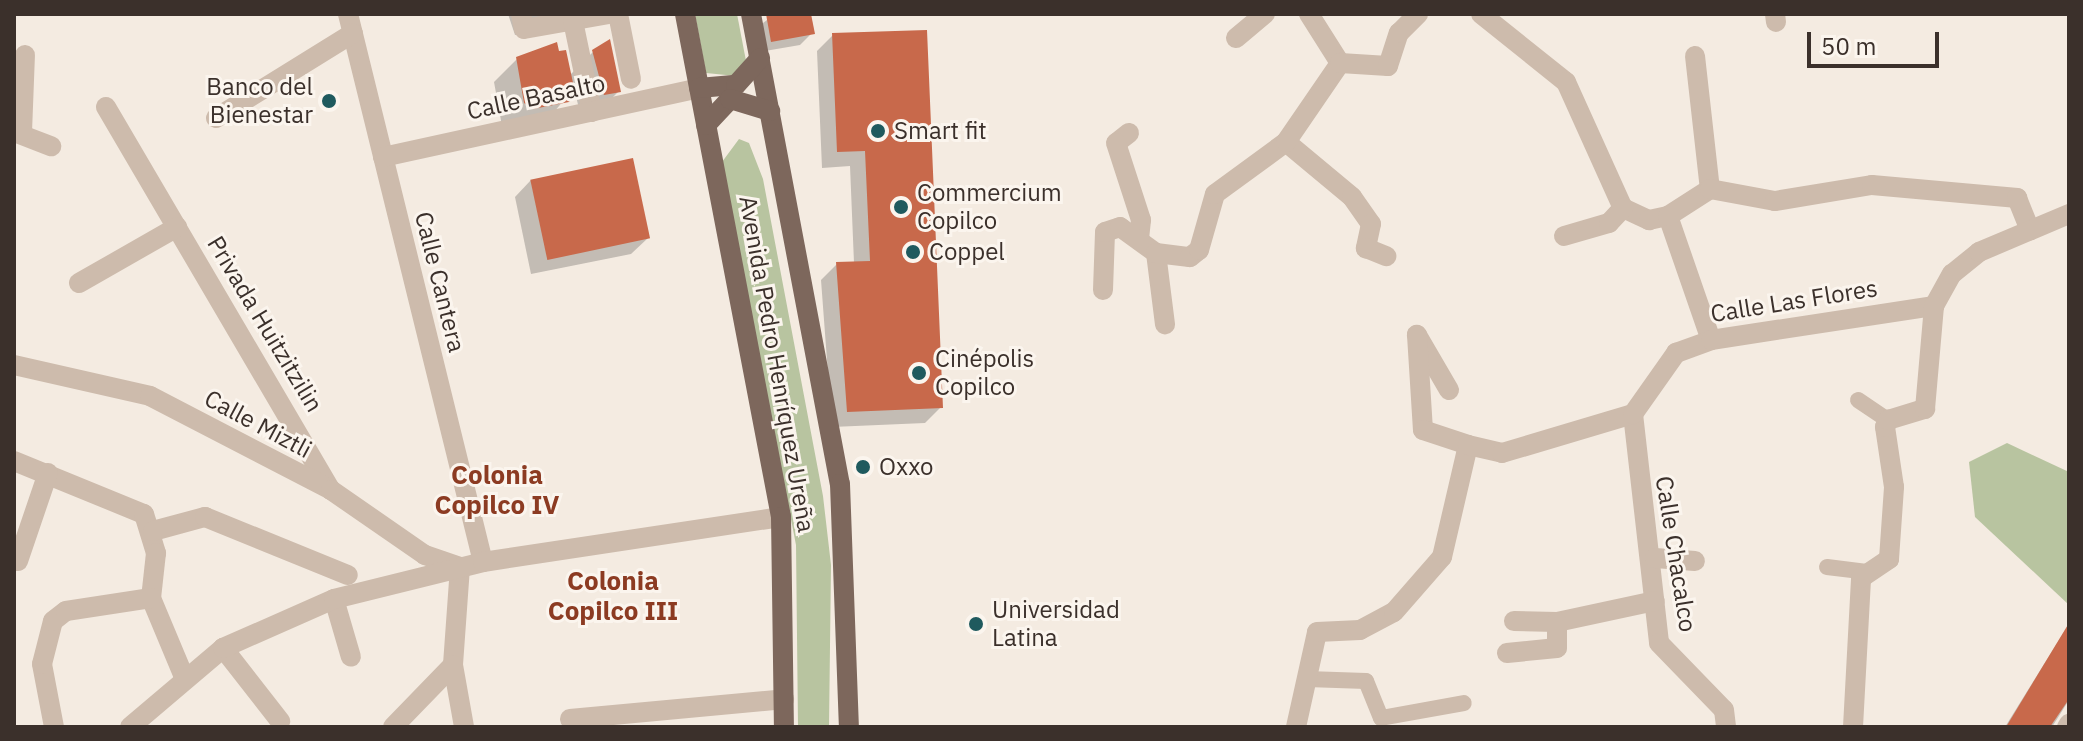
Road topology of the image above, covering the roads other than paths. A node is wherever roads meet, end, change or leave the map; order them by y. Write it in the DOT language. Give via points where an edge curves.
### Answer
graph roads {
  1 [pos="521,14"];
  2 [pos="608,14"];
  3 [pos="618,14"];
  4 [pos="685,14"];
  5 [pos="751,14"];
  6 [pos="1265,14"];
  7 [pos="1309,14"];
  8 [pos="1418,14"];
  9 [pos="1481,14"];
  10 [pos="573,21"];
  11 [pos="351,24"];
  12 [pos="1236,38"];
  13 [pos="25,55"];
  14 [pos="1695,56"];
  15 [pos="760,58"];
  16 [pos="1340,63"];
  17 [pos="631,79"];
  18 [pos="699,88"];
  19 [pos="106,107"];
  20 [pos="770,111"];
  21 [pos="592,112"];
  22 [pos="216,118"];
  23 [pos="706,125"];
  24 [pos="18,132"];
  25 [pos="1129,133"];
  26 [pos="1286,142"];
  27 [pos="51,146"];
  28 [pos="383,157"];
  29 [pos="1710,189"];
  30 [pos="1623,208"];
  31 [pos="2069,214"];
  32 [pos="1668,216"];
  33 [pos="177,227"];
  34 [pos="2030,230"];
  35 [pos="1564,236"];
  36 [pos="1139,240"];
  37 [pos="1156,253"];
  38 [pos="1386,256"];
  39 [pos="79,283"];
  40 [pos="1103,290"];
  41 [pos="1934,306"];
  42 [pos="1165,324"];
  43 [pos="1711,340"];
  44 [pos="14,365"];
  45 [pos="1449,390"];
  46 [pos="1858,400"];
  47 [pos="1633,414"];
  48 [pos="1888,420"];
  49 [pos="1468,445"];
  50 [pos="14,461"];
  51 [pos="48,473"];
  52 [pos="331,490"];
  53 [pos="781,517"];
  54 [pos="153,531"];
  55 [pos="1655,558"];
  56 [pos="18,561"];
  57 [pos="1695,561"];
  58 [pos="483,562"];
  59 [pos="460,567"];
  60 [pos="1827,567"];
  61 [pos="1865,572"];
  62 [pos="348,575"];
  63 [pos="151,598"];
  64 [pos="334,599"];
  65 [pos="1655,601"];
  66 [pos="1514,621"];
  67 [pos="1557,622"];
  68 [pos="223,648"];
  69 [pos="1507,653"];
  70 [pos="351,657"];
  71 [pos="453,665"];
  72 [pos="184,677"];
  73 [pos="1307,679"];
  74 [pos="784,699"];
  75 [pos="1464,703"];
  76 [pos="570,719"];
  77 [pos="280,721"];
  78 [pos="136,725"];
  79 [pos="54,727"];
  80 [pos="393,727"];
  81 [pos="464,727"];
  82 [pos="784,727"];
  83 [pos="849,727"];
  84 [pos="1296,727"];
  85 [pos="1726,727"];
  86 [pos="1853,727"];
  1 -- 10 [label="street" via="524,29"];
  2 -- 10 [label="street"];
  3 -- 17 [label="street"];
  4 -- 18 [label="main road, Avenida Pedro Henríquez Ureña"];
  5 -- 15 [label="main road, Avenida Pedro Henríquez Ureña"];
  6 -- 12 [label="street"];
  7 -- 16 [label="street"];
  8 -- 16 [label="street" via="1399,33 1388,66"];
  9 -- 30 [label="street" via="1566,82"];
  10 -- 21 [label="street"];
  11 -- 22 [label="street"];
  11 -- 28 [label="street, Calle Cantera"];
  13 -- 24 [label="street"];
  14 -- 29 [label="street"];
  15 -- 18 [label="main road" via="736,85"];
  15 -- 20 [label="main road, Avenida Pedro Henríquez Ureña"];
  16 -- 26 [label="street"];
  18 -- 21 [label="street, Calle Basalto"];
  18 -- 23 [label="main road, Avenida Pedro Henríquez Ureña"];
  19 -- 33 [label="street, Privada Huitzitzilin"];
  20 -- 23 [label="main road" via="730,99"];
  20 -- 83 [label="main road, Avenida Pedro Henríquez Ureña" via="840,484"];
  21 -- 28 [label="street, Calle Basalto"];
  23 -- 53 [label="main road, Avenida Pedro Henríquez Ureña"];
  24 -- 27 [label="street"];
  25 -- 36 [label="street" via="1116,143 1141,220"];
  26 -- 37 [label="street" via="1215,194 1199,250 1179,258"];
  26 -- 38 [label="street" via="1352,197 1371,224 1366,248"];
  28 -- 58 [label="street, Calle Cantera"];
  29 -- 32 [label="street"];
  29 -- 34 [label="street" via="1775,201 1859,185 2017,198"];
  30 -- 32 [label="street" via="1649,220"];
  30 -- 35 [label="street" via="1609,223"];
  31 -- 34 [label="street"];
  32 -- 43 [label="street"];
  33 -- 39 [label="street, Privada Huitzitzilin"];
  33 -- 52 [label="street, Privada Huitzitzilin"];
  34 -- 41 [label="street" via="1979,252 1952,274"];
  36 -- 37 [label="street"];
  36 -- 40 [label="street" via="1120,227 1105,232"];
  37 -- 42 [label="street"];
  41 -- 43 [label="street, Calle Las Flores"];
  41 -- 48 [label="street" via="1925,409"];
  43 -- 47 [label="street, Calle Las Flores" via="1676,353"];
  44 -- 52 [label="street, Calle Miztli" via="150,396"];
  45 -- 49 [label="street" via="1417,335 1423,430"];
  46 -- 48 [label="street"];
  47 -- 49 [label="street" via="1502,453"];
  47 -- 55 [label="street, Calle Chacalco"];
  48 -- 61 [label="street" via="1889,559"];
  49 -- 73 [label="street" via="1442,557 1394,612 1360,630 1317,632"];
  50 -- 51 [label="street"];
  51 -- 54 [label="street" via="132,503"];
  51 -- 56 [label="street"];
  52 -- 59 [label="street, Calle Miztli" via="425,555"];
  53 -- 58 [label="street"];
  53 -- 74 [label="main road, Avenida Pedro Henríquez Ureña"];
  54 -- 62 [label="street" via="205,517"];
  54 -- 63 [label="street"];
  55 -- 57 [label="street"];
  55 -- 65 [label="street, Calle Chacalco"];
  58 -- 59 [label="street"];
  59 -- 64 [label="street"];
  59 -- 71 [label="street"];
  60 -- 61 [label="street"];
  61 -- 86 [label="street"];
  63 -- 72 [label="street"];
  63 -- 79 [label="street" via="66,611 53,621 42,664"];
  64 -- 68 [label="street"];
  64 -- 70 [label="street"];
  65 -- 67 [label="street" via="1599,607"];
  65 -- 85 [label="street, Calle Chacalco" via="1659,643 1724,710"];
  66 -- 67 [label="street"];
  67 -- 69 [label="street" via="1557,648"];
  68 -- 72 [label="street"];
  68 -- 77 [label="street"];
  71 -- 80 [label="street"];
  71 -- 81 [label="street"];
  72 -- 78 [label="street"];
  73 -- 75 [label="street" via="1366,681 1381,718"];
  73 -- 84 [label="street"];
  74 -- 76 [label="street"];
  74 -- 82 [label="main road, Avenida Pedro Henríquez Ureña"];
}
